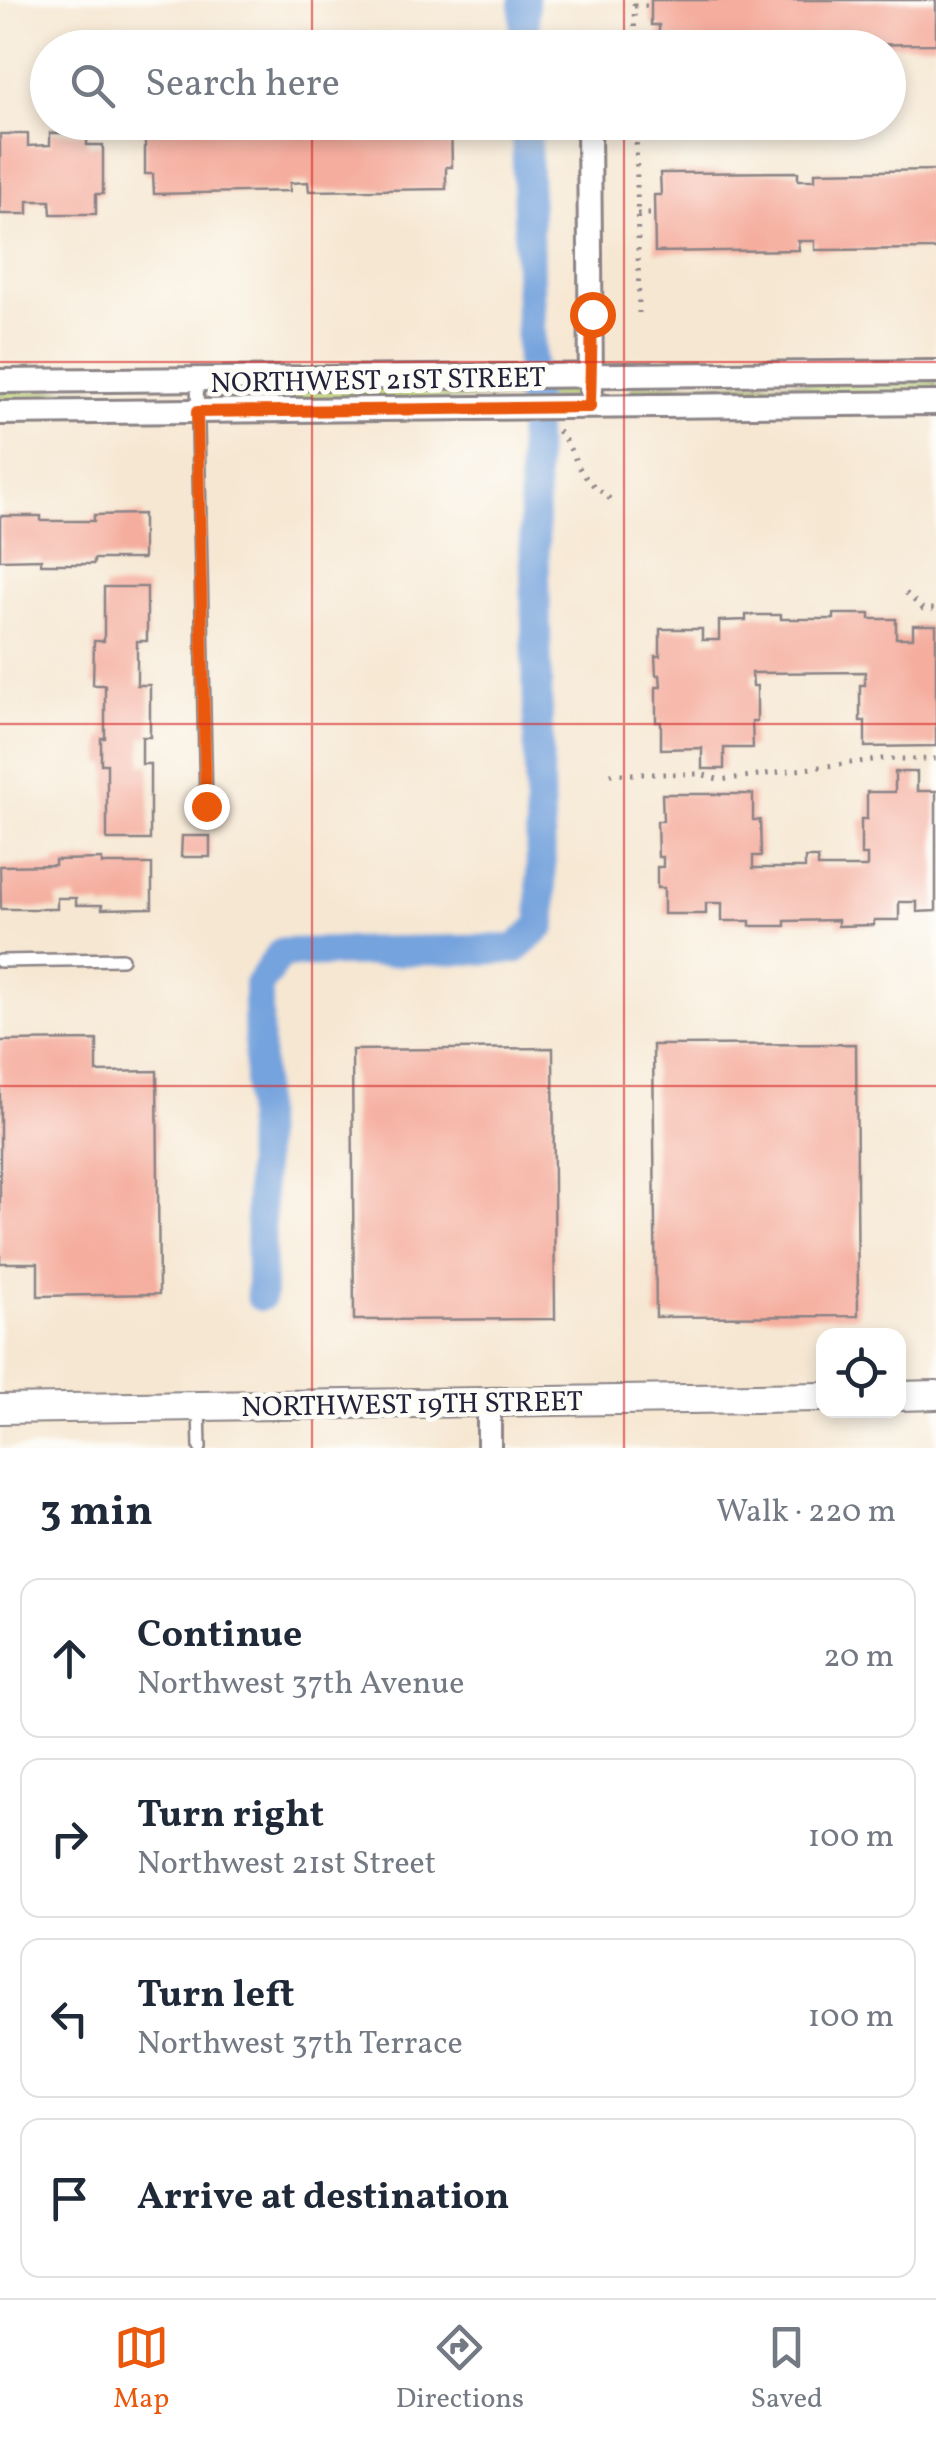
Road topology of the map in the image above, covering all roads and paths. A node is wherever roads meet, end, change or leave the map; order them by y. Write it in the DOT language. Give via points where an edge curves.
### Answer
graph roads {
  1 [pos="651,6"];
  2 [pos="635,30"];
  3 [pos="590,140"];
  4 [pos="636,140"];
  5 [pos="637,214"];
  6 [pos="654,214"];
  7 [pos="639,312"];
  8 [pos="936,372"];
  9 [pos="591,375"];
  10 [pos="197,380"];
  11 [pos="0,382"];
  12 [pos="936,404"];
  13 [pos="590,407"];
  14 [pos="197,412"];
  15 [pos="0,413"];
  16 [pos="553,425"];
  17 [pos="614,502"];
  18 [pos="906,593"];
  19 [pos="936,610"];
  20 [pos="936,759"];
  21 [pos="610,774"];
  22 [pos="206,806"];
  23 [pos="122,959"];
  24 [pos="0,961"];
  25 [pos="936,1395"];
  26 [pos="906,1396"];
  27 [pos="816,1397"];
  28 [pos="488,1402"];
  29 [pos="199,1406"];
  30 [pos="0,1409"];
  31 [pos="200,1448"];
  32 [pos="488,1448"];
  1 -- 2 [label="path" via="634,6"];
  3 -- 9 [label="street"];
  4 -- 5 [label="path"];
  5 -- 6 [label="path"];
  5 -- 7 [label="path"];
  8 -- 9 [label="street, NORTHWEST 21ST STREET"];
  9 -- 10 [label="street, NORTHWEST 21ST STREET"];
  9 -- 13 [label="street"];
  10 -- 11 [label="street, NORTHWEST 21ST STREET"];
  10 -- 14 [label="lane"];
  12 -- 13 [label="street, NORTHWEST 21ST STREET"];
  13 -- 14 [label="street, NORTHWEST 21ST STREET"];
  14 -- 15 [label="street, NORTHWEST 21ST STREET"];
  14 -- 22 [label="lane"];
  16 -- 17 [label="path" via="592,485"];
  18 -- 19 [label="path" via="923,610"];
  20 -- 21 [label="path" via="881,759 720,780"];
  23 -- 24 [label="lane"];
  25 -- 26 [label="street"];
  27 -- 28 [label="street, NORTHWEST 19TH STREET"];
  28 -- 29 [label="street, NORTHWEST 19TH STREET"];
  28 -- 32 [label="street"];
  29 -- 30 [label="street, NORTHWEST 19TH STREET"];
  29 -- 31 [label="lane"];
}
